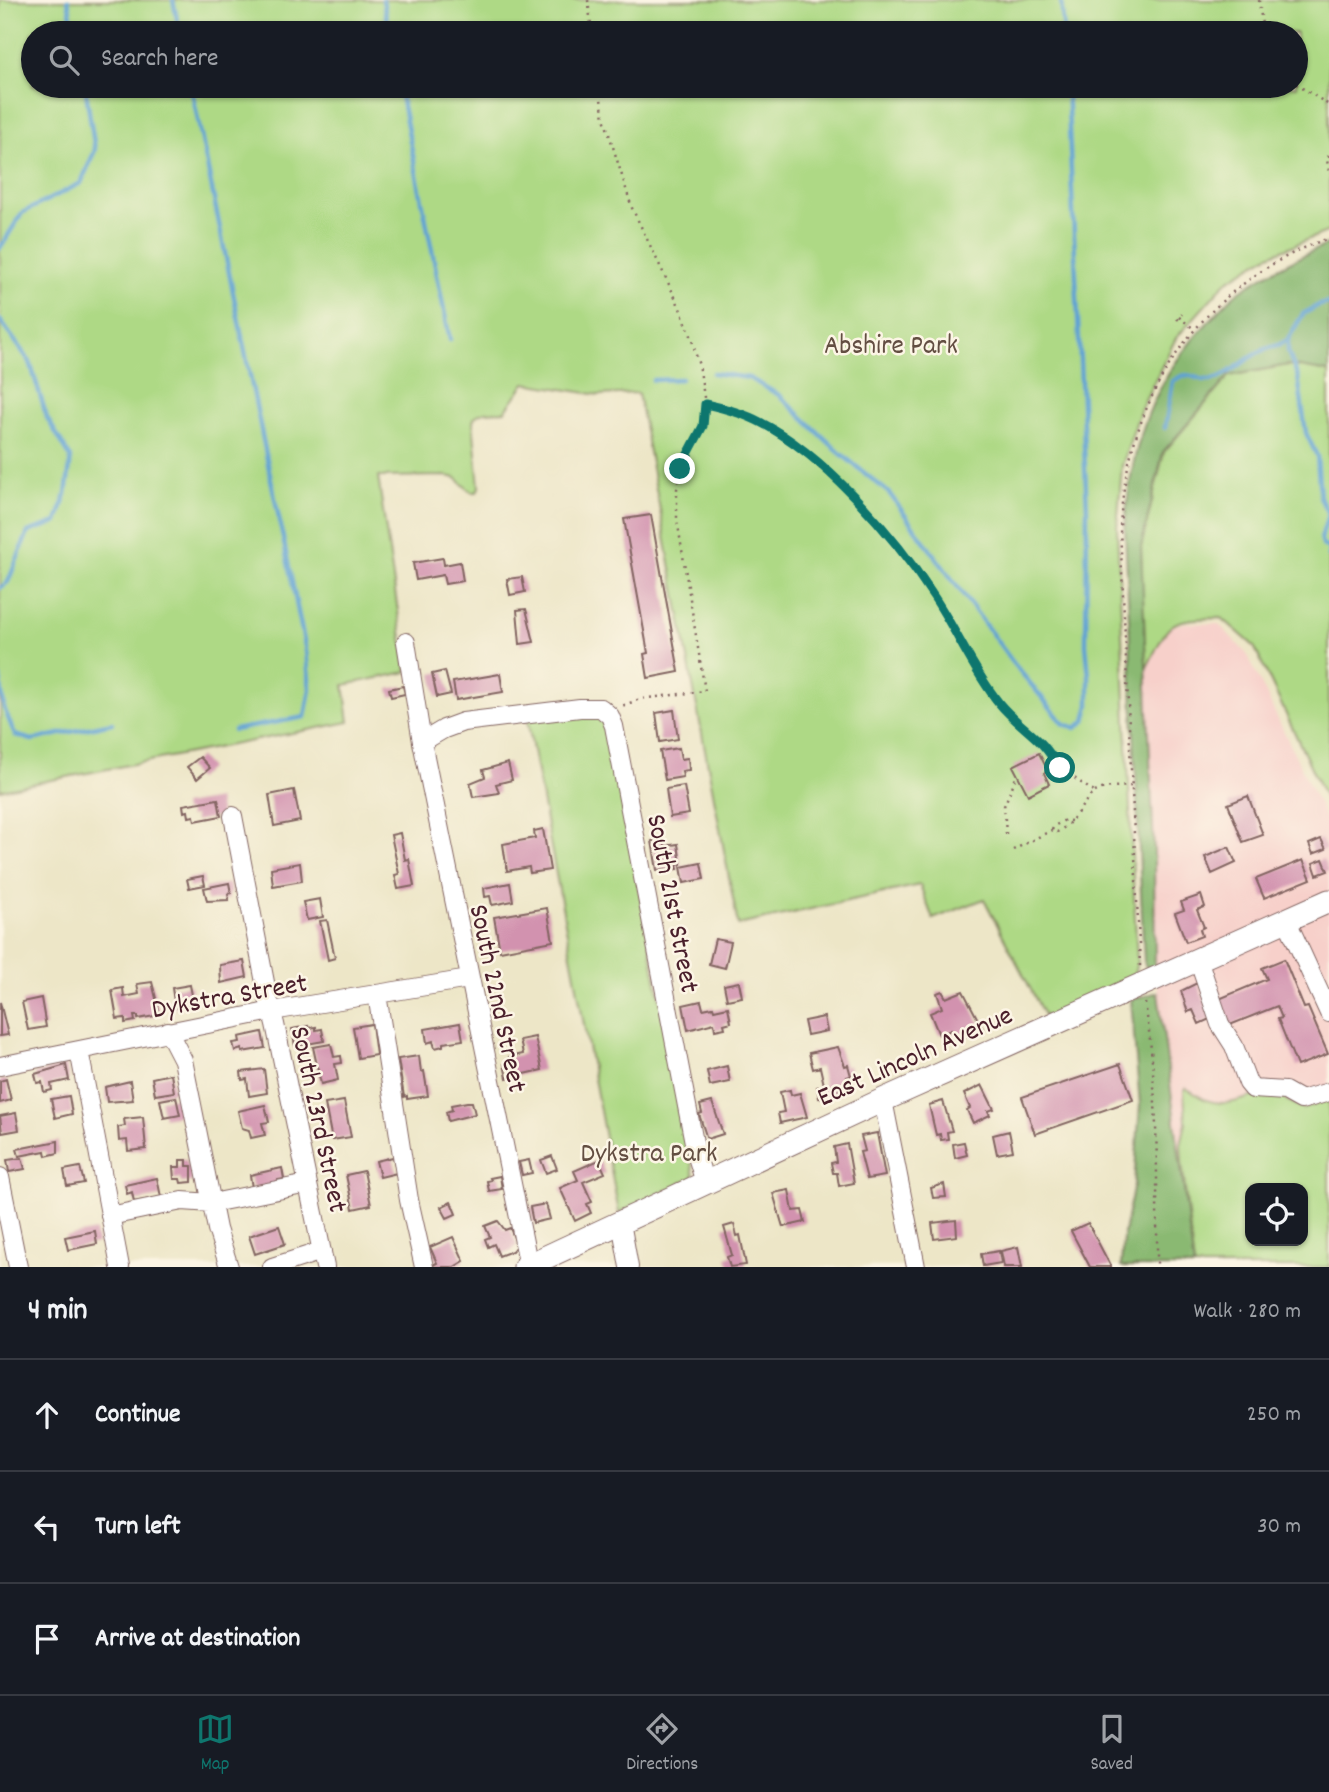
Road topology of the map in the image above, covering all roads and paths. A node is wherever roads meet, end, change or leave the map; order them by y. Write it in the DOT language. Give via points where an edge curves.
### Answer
graph roads {
  1 [pos="588,0"];
  2 [pos="1259,0"];
  3 [pos="591,21"];
  4 [pos="1262,21"];
  5 [pos="1308,91"];
  6 [pos="601,98"];
  7 [pos="1329,105"];
  8 [pos="1329,155"];
  9 [pos="1329,171"];
  10 [pos="1329,238"];
  11 [pos="1179,317"];
  12 [pos="1194,329"];
  13 [pos="705,404"];
  14 [pos="406,642"];
  15 [pos="610,716"];
  16 [pos="422,742"];
  17 [pos="1017,775"];
  18 [pos="1132,786"];
  19 [pos="1094,792"];
  20 [pos="233,816"];
  21 [pos="1006,834"];
  22 [pos="1013,850"];
  23 [pos="1329,901"];
  24 [pos="1286,919"];
  25 [pos="1198,959"];
  26 [pos="469,979"];
  27 [pos="1142,984"];
  28 [pos="377,994"];
  29 [pos="272,1011"];
  30 [pos="1329,1013"];
  31 [pos="168,1031"];
  32 [pos="79,1050"];
  33 [pos="0,1066"];
  34 [pos="1329,1092"];
  35 [pos="883,1100"];
  36 [pos="0,1177"];
  37 [pos="705,1183"];
  38 [pos="308,1184"];
  39 [pos="212,1203"];
  40 [pos="110,1216"];
  41 [pos="621,1222"];
  42 [pos="324,1259"];
  43 [pos="528,1266"];
  44 [pos="18,1267"];
  45 [pos="120,1267"];
  46 [pos="229,1267"];
  47 [pos="272,1267"];
  48 [pos="424,1267"];
  49 [pos="629,1267"];
  50 [pos="916,1267"];
  51 [pos="1157,1267"];
  1 -- 3 [label="path"];
  2 -- 4 [label="path"];
  5 -- 7 [label="path"];
  6 -- 13 [label="path" via="632,208 690,332"];
  8 -- 9 [label="path"];
  10 -- 12 [label="path" via="1270,265 1231,292"];
  11 -- 12 [label="path"];
  12 -- 18 [label="path" via="1147,407 1121,492"];
  13 -- 15 [label="path" via="703,426 680,469 677,499 705,691 640,699"];
  13 -- 19 [label="path" via="759,421 790,439 855,499 933,594 998,702 1060,768"];
  14 -- 16 [label="street, South 22nd Street"];
  15 -- 16 [label="street" via="592,707 463,722"];
  15 -- 37 [label="street, South 21st Street"];
  16 -- 26 [label="street, South 22nd Street"];
  17 -- 21 [label="path" via="1004,806"];
  18 -- 19 [label="path"];
  18 -- 27 [label="path"];
  19 -- 22 [label="path" via="1068,827"];
  20 -- 29 [label="street, South 23rd Street"];
  23 -- 24 [label="main road, East Lincoln Avenue"];
  24 -- 25 [label="main road, East Lincoln Avenue"];
  24 -- 30 [label="street"];
  25 -- 27 [label="main road, East Lincoln Avenue"];
  25 -- 34 [label="street" via="1220,1024 1253,1089 1286,1091 1301,1100"];
  26 -- 28 [label="street, Dykstra Street"];
  26 -- 43 [label="street, South 22nd Street"];
  27 -- 35 [label="main road, East Lincoln Avenue"];
  27 -- 51 [label="path" via="1157,1131"];
  28 -- 29 [label="street, Dykstra Street"];
  28 -- 48 [label="street"];
  29 -- 31 [label="street, Dykstra Street"];
  29 -- 38 [label="street, South 23rd Street"];
  31 -- 32 [label="street, Dykstra Street"];
  31 -- 39 [label="street" via="183,1060"];
  32 -- 33 [label="street, Dykstra Street"];
  32 -- 40 [label="street"];
  35 -- 37 [label="main road, East Lincoln Avenue"];
  35 -- 50 [label="street"];
  36 -- 44 [label="street"];
  37 -- 41 [label="main road, East Lincoln Avenue"];
  38 -- 39 [label="street"];
  38 -- 42 [label="street, South 23rd Street"];
  39 -- 40 [label="street" via="182,1201"];
  39 -- 46 [label="street"];
  40 -- 45 [label="street"];
  41 -- 43 [label="main road, East Lincoln Avenue"];
  41 -- 49 [label="street"];
  42 -- 47 [label="street"];
}
